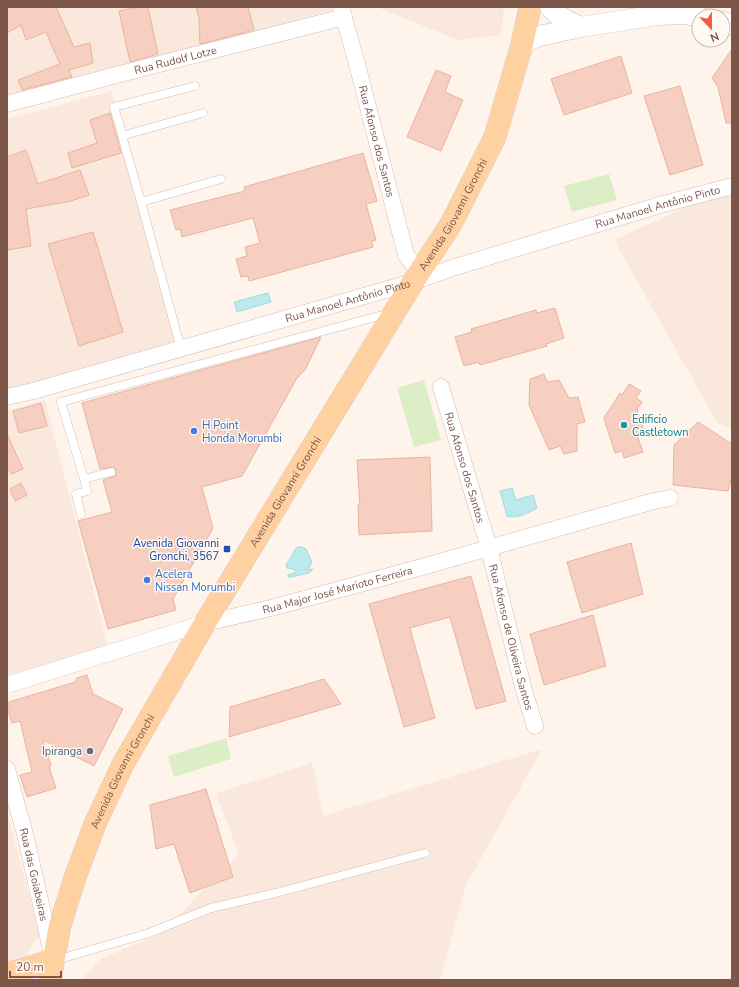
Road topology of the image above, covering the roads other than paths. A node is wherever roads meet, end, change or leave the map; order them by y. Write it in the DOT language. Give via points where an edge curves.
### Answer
graph roads {
  1 [pos="530,7"];
  2 [pos="550,7"];
  3 [pos="342,12"];
  4 [pos="691,15"];
  5 [pos="581,27"];
  6 [pos="522,44"];
  7 [pos="195,86"];
  8 [pos="7,104"];
  9 [pos="203,113"];
  10 [pos="123,137"];
  11 [pos="221,179"];
  12 [pos="732,186"];
  13 [pos="141,202"];
  14 [pos="416,277"];
  15 [pos="396,311"];
  16 [pos="181,349"];
  17 [pos="441,387"];
  18 [pos="7,397"];
  19 [pos="111,472"];
  20 [pos="84,479"];
  21 [pos="670,498"];
  22 [pos="81,514"];
  23 [pos="489,548"];
  24 [pos="205,623"];
  25 [pos="7,686"];
  26 [pos="535,726"];
  27 [pos="7,769"];
  28 [pos="425,853"];
  29 [pos="54,973"];
  30 [pos="7,974"];
  1 -- 6 [label="main road, Avenida Giovanni Gronchi"];
  2 -- 5 [label="street" via="556,14"];
  3 -- 8 [label="street, Rua Rudolf Lotze"];
  3 -- 14 [label="street, Rua Afonso dos Santos" via="406,255"];
  4 -- 5 [label="street" via="657,15"];
  5 -- 6 [label="street" via="544,35"];
  6 -- 14 [label="main road, Avenida Giovanni Gronchi" via="494,137 451,224"];
  7 -- 10 [label="lane" via="114,107"];
  9 -- 10 [label="lane"];
  10 -- 13 [label="lane"];
  11 -- 13 [label="lane"];
  12 -- 14 [label="street, Rua Manoel Antônio Pinto"];
  13 -- 16 [label="lane"];
  14 -- 15 [label="main road, Avenida Giovanni Gronchi"];
  14 -- 16 [label="street, Rua Manoel Antônio Pinto"];
  15 -- 20 [label="lane" via="61,402"];
  15 -- 24 [label="main road, Avenida Giovanni Gronchi"];
  16 -- 18 [label="street, Rua Manoel Antônio Pinto"];
  17 -- 23 [label="street, Rua Afonso dos Santos"];
  19 -- 20 [label="lane"];
  20 -- 22 [label="lane" via="87,491 76,494"];
  21 -- 23 [label="street, Rua Major José Marioto Ferreira"];
  23 -- 24 [label="street, Rua Major José Marioto Ferreira" via="271,608"];
  23 -- 26 [label="street, Rua Afonso de Oliveira Santos"];
  24 -- 25 [label="street, Rua Major José Marioto Ferreira"];
  24 -- 29 [label="main road, Avenida Giovanni Gronchi" via="123,764 95,824 60,925"];
  27 -- 29 [label="street, Rua das Goiabeiras" via="26,838"];
  28 -- 29 [label="lane" via="211,908"];
  29 -- 30 [label="main road"];
}
